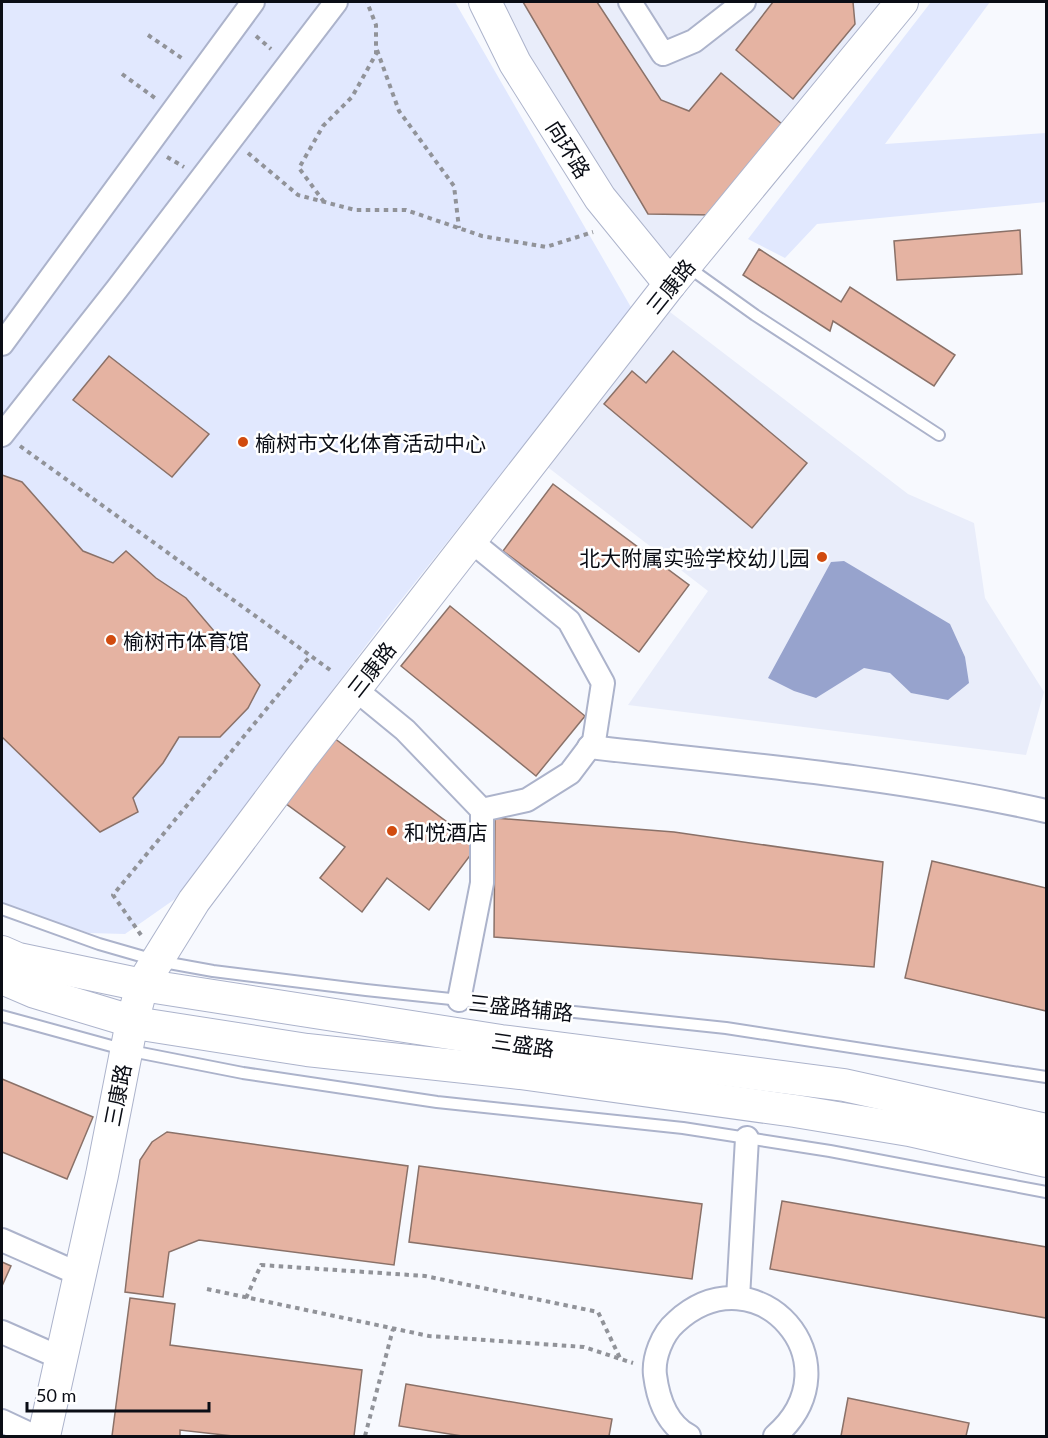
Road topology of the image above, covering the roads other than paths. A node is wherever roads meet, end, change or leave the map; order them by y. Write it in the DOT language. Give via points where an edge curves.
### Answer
graph roads {
  1 [pos="253,2"];
  2 [pos="336,2"];
  3 [pos="485,2"];
  4 [pos="630,2"];
  5 [pos="744,2"];
  6 [pos="902,2"];
  7 [pos="678,275"];
  8 [pos="2,344"];
  9 [pos="2,434"];
  10 [pos="939,435"];
  11 [pos="471,541"];
  12 [pos="355,689"];
  13 [pos="589,747"];
  14 [pos="483,810"];
  15 [pos="1047,811"];
  16 [pos="2,909"];
  17 [pos="2,952"];
  18 [pos="150,973"];
  19 [pos="2,978"];
  20 [pos="459,1000"];
  21 [pos="2,1016"];
  22 [pos="129,1036"];
  23 [pos="1047,1077"];
  24 [pos="1047,1130"];
  25 [pos="747,1138"];
  26 [pos="1047,1161"];
  27 [pos="1047,1192"];
  28 [pos="2,1240"];
  29 [pos="79,1274"];
  30 [pos="738,1298"];
  31 [pos="2,1332"];
  32 [pos="61,1358"];
  33 [pos="2,1421"];
  34 [pos="34,1437"];
  35 [pos="44,1437"];
  36 [pos="689,1437"];
  37 [pos="775,1437"];
  1 -- 8 [label="street"];
  2 -- 9 [label="street"];
  3 -- 7 [label="main road, 向环路" via="515,63 600,198 621,224"];
  4 -- 5 [label="street" via="663,54 694,41"];
  6 -- 7 [label="main road, 三康路"];
  7 -- 10 [label="lane" via="755,315"];
  7 -- 11 [label="main road, 三康路"];
  11 -- 12 [label="main road, 三康路"];
  11 -- 13 [label="street" via="569,621 603,683 594,741"];
  12 -- 14 [label="street" via="405,730"];
  12 -- 18 [label="main road, 三康路" via="194,901"];
  13 -- 14 [label="street" via="570,773 528,800"];
  13 -- 15 [label="street" via="814,772"];
  14 -- 20 [label="street" via="482,883"];
  16 -- 18 [label="lane, 三盛路辅路" via="99,944"];
  17 -- 18 [label="main road, 三盛路" via="18,959"];
  18 -- 20 [label="lane, 三盛路辅路" via="213,971"];
  18 -- 22 [label="main road, 三康路"];
  18 -- 24 [label="main road, 三盛路" via="501,1041 844,1085"];
  19 -- 22 [label="main road"];
  20 -- 23 [label="lane, 三盛路辅路" via="726,1028"];
  21 -- 22 [label="lane"];
  22 -- 25 [label="lane" via="243,1073 437,1102"];
  22 -- 26 [label="main road" via="520,1073 909,1130"];
  22 -- 29 [label="main road, 三康路"];
  25 -- 27 [label="lane"];
  25 -- 30 [label="street"];
  28 -- 29 [label="street"];
  29 -- 32 [label="main road, 三康路"];
  30 -- 36 [label="street" via="711,1300 689,1310 671,1326 663,1340 655,1370 657,1394 667,1416"];
  30 -- 37 [label="street" via="763,1304 785,1320 800,1341 807,1367 805,1393 794,1417"];
  31 -- 32 [label="street"];
  32 -- 35 [label="main road, 三康路"];
  33 -- 34 [label="street"];
}
